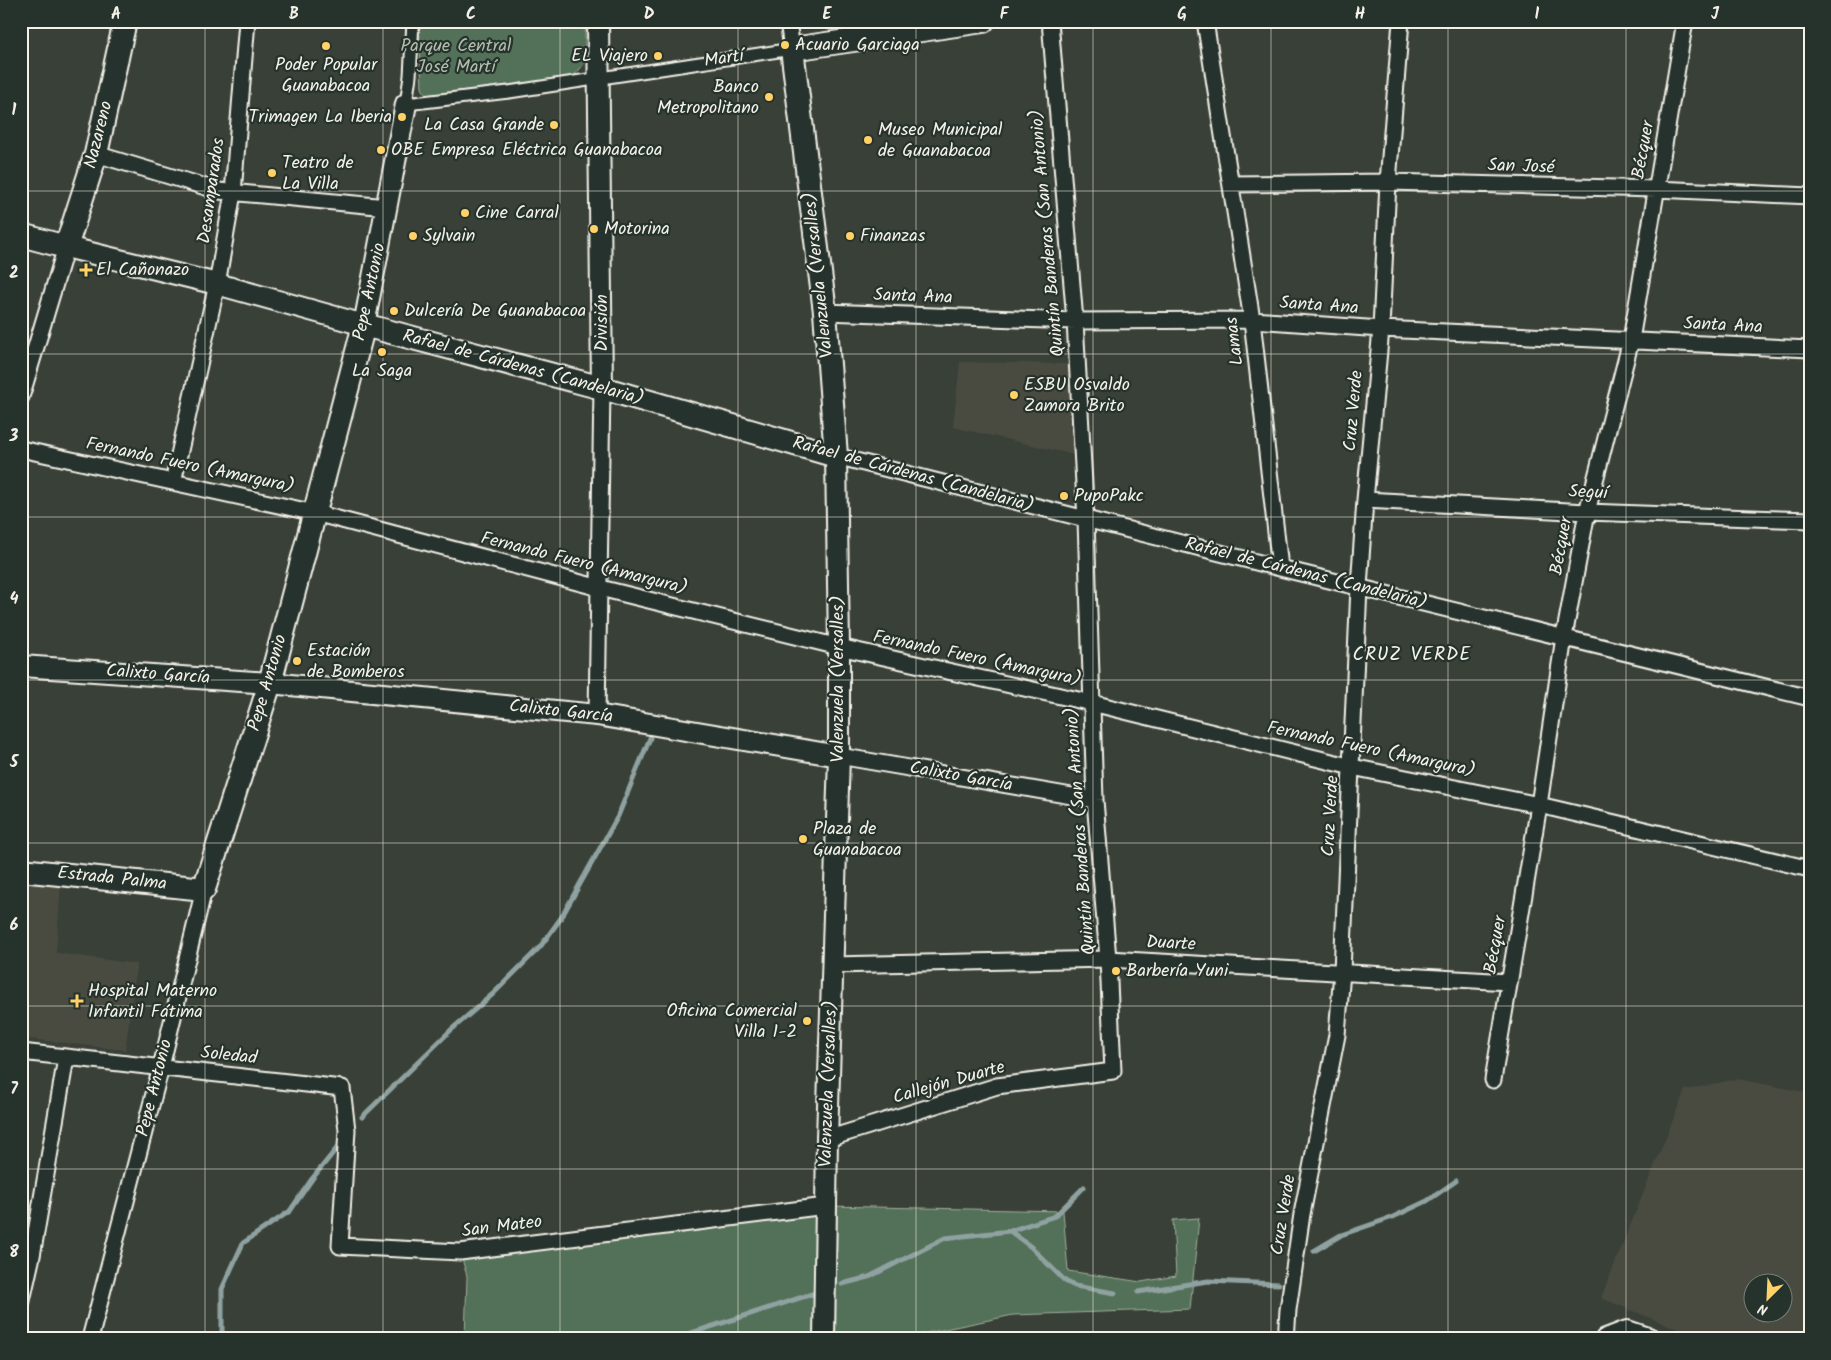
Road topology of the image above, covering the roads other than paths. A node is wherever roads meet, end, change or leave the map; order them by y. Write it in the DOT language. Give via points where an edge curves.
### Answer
graph roads {
  1 [pos="125,21"];
  2 [pos="247,21"];
  3 [pos="413,21"];
  4 [pos="598,21"];
  5 [pos="788,21"];
  6 [pos="983,21"];
  7 [pos="1050,21"];
  8 [pos="1205,21"];
  9 [pos="1401,21"];
  10 [pos="1685,21"];
  11 [pos="792,49"];
  12 [pos="599,78"];
  13 [pos="406,104"];
  14 [pos="96,154"];
  15 [pos="1388,182"];
  16 [pos="1232,184"];
  17 [pos="1656,189"];
  18 [pos="234,193"];
  19 [pos="1810,196"];
  20 [pos="387,207"];
  21 [pos="21,235"];
  22 [pos="66,247"];
  23 [pos="217,284"];
  24 [pos="825,312"];
  25 [pos="1252,320"];
  26 [pos="1074,321"];
  27 [pos="364,325"];
  28 [pos="1380,329"];
  29 [pos="1632,340"];
  30 [pos="1809,345"];
  31 [pos="602,388"];
  32 [pos="21,397"];
  33 [pos="21,449"];
  34 [pos="836,456"];
  35 [pos="173,482"];
  36 [pos="1365,500"];
  37 [pos="1587,512"];
  38 [pos="315,513"];
  39 [pos="1086,520"];
  40 [pos="1810,520"];
  41 [pos="1280,568"];
  42 [pos="1359,587"];
  43 [pos="600,588"];
  44 [pos="1564,637"];
  45 [pos="839,648"];
  46 [pos="21,666"];
  47 [pos="270,683"];
  48 [pos="1810,698"];
  49 [pos="1092,703"];
  50 [pos="597,715"];
  51 [pos="839,756"];
  52 [pos="1352,767"];
  53 [pos="1095,800"];
  54 [pos="1538,805"];
  55 [pos="1810,869"];
  56 [pos="21,870"];
  57 [pos="204,889"];
  58 [pos="1108,959"];
  59 [pos="832,965"];
  60 [pos="1342,971"];
  61 [pos="1508,982"];
  62 [pos="21,1052"];
  63 [pos="66,1058"];
  64 [pos="161,1067"];
  65 [pos="1113,1071"];
  66 [pos="1493,1080"];
  67 [pos="342,1088"];
  68 [pos="827,1139"];
  69 [pos="826,1206"];
  70 [pos="21,1305"];
  71 [pos="90,1339"];
  72 [pos="824,1339"];
  73 [pos="1286,1339"];
  74 [pos="1606,1339"];
  75 [pos="1651,1339"];
  1 -- 14 [label="main road, Nazareno"];
  2 -- 18 [label="street, Desamparados"];
  3 -- 13 [label="street, Pepe Antonio"];
  4 -- 12 [label="street, División"];
  5 -- 11 [label="street, Valenzuela (Versalles)"];
  6 -- 11 [label="main road, Martí"];
  7 -- 26 [label="street, Quintín Banderas (San Antonio)"];
  8 -- 16 [label="street, Lamas"];
  9 -- 15 [label="street, Cruz Verde"];
  10 -- 17 [label="street, Bécquer"];
  11 -- 12 [label="street, Martí"];
  11 -- 24 [label="main road, Valenzuela (Versalles)"];
  12 -- 13 [label="street, Martí"];
  12 -- 31 [label="street, División"];
  13 -- 20 [label="street, Pepe Antonio"];
  14 -- 18 [label="street"];
  14 -- 22 [label="main road, Nazareno"];
  15 -- 16 [label="street, San José"];
  15 -- 17 [label="street, San José"];
  15 -- 28 [label="street, Cruz Verde"];
  16 -- 25 [label="street, Lamas"];
  17 -- 19 [label="street, San José"];
  17 -- 29 [label="street, Bécquer"];
  18 -- 20 [label="street"];
  18 -- 23 [label="street, Desamparados"];
  20 -- 27 [label="street, Pepe Antonio"];
  21 -- 22 [label="main road, Rafael de Cárdenas (Candelaria)"];
  22 -- 23 [label="street, Rafael de Cárdenas (Candelaria)"];
  22 -- 32 [label="street"];
  23 -- 27 [label="street, Rafael de Cárdenas (Candelaria)"];
  23 -- 35 [label="street, Desamparados"];
  24 -- 26 [label="street, Santa Ana"];
  24 -- 34 [label="main road, Valenzuela (Versalles)"];
  25 -- 26 [label="street, Santa Ana"];
  25 -- 28 [label="street, Santa Ana"];
  25 -- 41 [label="street, Lamas"];
  26 -- 39 [label="street, Quintín Banderas (San Antonio)"];
  27 -- 31 [label="main road, Rafael de Cárdenas (Candelaria)"];
  27 -- 38 [label="main road, Pepe Antonio"];
  28 -- 29 [label="street, Santa Ana"];
  28 -- 36 [label="street, Cruz Verde"];
  29 -- 30 [label="street, Santa Ana"];
  29 -- 37 [label="street, Bécquer"];
  31 -- 34 [label="main road, Rafael de Cárdenas (Candelaria)"];
  31 -- 43 [label="street, División"];
  33 -- 35 [label="street, Fernando Fuero (Amargura)"];
  34 -- 39 [label="street, Rafael de Cárdenas (Candelaria)"];
  34 -- 45 [label="street, Valenzuela (Versalles)"];
  35 -- 38 [label="street, Fernando Fuero (Amargura)"];
  36 -- 37 [label="street, Seguí"];
  36 -- 42 [label="street, Cruz Verde"];
  37 -- 40 [label="street, Seguí"];
  37 -- 44 [label="street, Bécquer"];
  38 -- 43 [label="street, Fernando Fuero (Amargura)"];
  38 -- 47 [label="main road, Pepe Antonio"];
  39 -- 41 [label="street, Rafael de Cárdenas (Candelaria)"];
  39 -- 49 [label="street, Quintín Banderas (San Antonio)"];
  41 -- 42 [label="street, Rafael de Cárdenas (Candelaria)"];
  42 -- 44 [label="street, Rafael de Cárdenas (Candelaria)"];
  42 -- 52 [label="street, Cruz Verde"];
  43 -- 45 [label="street, Fernando Fuero (Amargura)"];
  43 -- 50 [label="street, División"];
  44 -- 48 [label="street, Rafael de Cárdenas (Candelaria)"];
  44 -- 54 [label="street, Bécquer"];
  45 -- 49 [label="street, Fernando Fuero (Amargura)"];
  45 -- 51 [label="street, Valenzuela (Versalles)"];
  46 -- 47 [label="street, Calixto García"];
  47 -- 50 [label="street, Calixto García"];
  47 -- 57 [label="main road, Pepe Antonio"];
  49 -- 52 [label="street, Fernando Fuero (Amargura)"];
  49 -- 53 [label="street, Quintín Banderas (San Antonio)"];
  50 -- 51 [label="street, Calixto García"];
  51 -- 53 [label="street, Calixto García"];
  51 -- 59 [label="street, Valenzuela (Versalles)"];
  52 -- 54 [label="street, Fernando Fuero (Amargura)"];
  52 -- 60 [label="street, Cruz Verde"];
  53 -- 58 [label="street, Quintín Banderas (San Antonio)"];
  54 -- 55 [label="street, Fernando Fuero (Amargura)"];
  54 -- 61 [label="street, Bécquer"];
  56 -- 57 [label="main road, Estrada Palma"];
  57 -- 64 [label="street, Pepe Antonio"];
  58 -- 59 [label="street, Duarte"];
  58 -- 60 [label="street, Duarte"];
  58 -- 65 [label="street, Quintín Banderas (San Antonio)"];
  59 -- 68 [label="street, Valenzuela (Versalles)"];
  60 -- 61 [label="street, Duarte"];
  60 -- 73 [label="street, Cruz Verde" via="1337,1035 1302,1214"];
  61 -- 66 [label="street, Bécquer"];
  62 -- 63 [label="street, Soledad"];
  63 -- 64 [label="street, Soledad"];
  63 -- 70 [label="street"];
  64 -- 67 [label="street, Soledad"];
  64 -- 71 [label="street, Pepe Antonio"];
  65 -- 68 [label="street, Callejón Duarte" via="997,1086"];
  67 -- 69 [label="street, San Mateo" via="347,1130 340,1246 460,1252"];
  68 -- 69 [label="street, Valenzuela (Versalles)"];
  69 -- 72 [label="street, Valenzuela (Versalles)"];
  74 -- 75 [label="street" via="1627,1331"];
}
